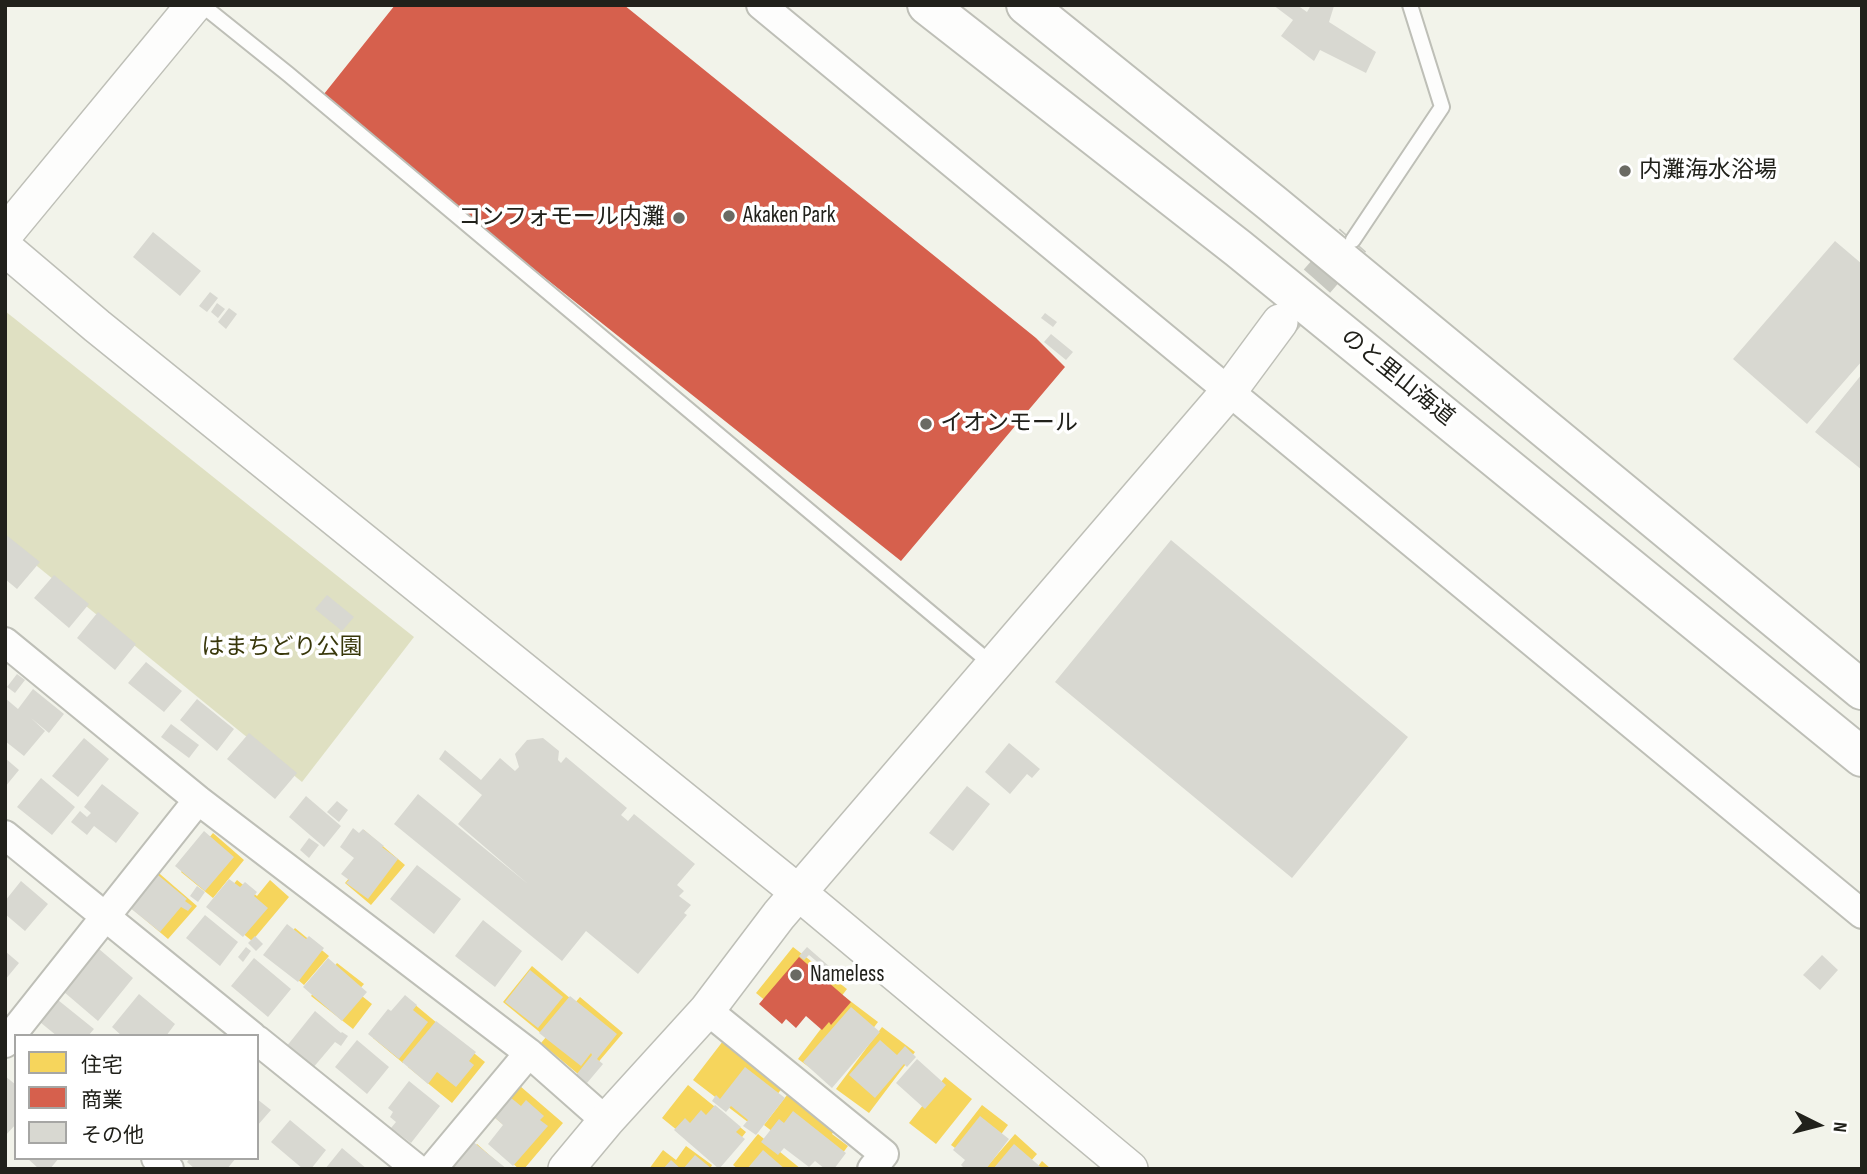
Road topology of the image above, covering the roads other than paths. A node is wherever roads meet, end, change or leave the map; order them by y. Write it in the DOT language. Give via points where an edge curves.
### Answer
graph roads {
  1 [pos="194,5"];
  2 [pos="202,5"];
  3 [pos="761,5"];
  4 [pos="927,5"];
  5 [pos="1026,5"];
  6 [pos="1410,5"];
  7 [pos="5,234"];
  8 [pos="1353,240"];
  9 [pos="5,248"];
  10 [pos="1280,323"];
  11 [pos="1229,391"];
  12 [pos="5,642"];
  13 [pos="994,666"];
  14 [pos="1862,690"];
  15 [pos="1862,757"];
  16 [pos="198,800"];
  17 [pos="5,835"];
  18 [pos="799,892"];
  19 [pos="1862,914"];
  20 [pos="105,917"];
  21 [pos="707,1010"];
  22 [pos="15,1034"];
  23 [pos="250,1034"];
  24 [pos="259,1042"];
  25 [pos="529,1053"];
  26 [pos="606,1121"];
  27 [pos="886,1164"];
  28 [pos="417,1169"];
  29 [pos="432,1169"];
  30 [pos="566,1169"];
  31 [pos="1130,1169"];
  1 -- 7 [label="street"];
  2 -- 13 [label="lane"];
  3 -- 11 [label="street"];
  4 -- 15 [label="highway, のと里山海道" via="1239,249"];
  5 -- 14 [label="highway"];
  6 -- 8 [label="lane" via="1442,107"];
  9 -- 18 [label="street"];
  10 -- 11 [label="street"];
  11 -- 13 [label="street"];
  11 -- 19 [label="street"];
  12 -- 16 [label="street"];
  13 -- 18 [label="street"];
  16 -- 20 [label="street"];
  16 -- 25 [label="street"];
  17 -- 20 [label="street"];
  18 -- 21 [label="street"];
  18 -- 31 [label="street"];
  20 -- 22 [label="street"];
  20 -- 23 [label="street"];
  21 -- 26 [label="street"];
  21 -- 27 [label="street"];
  24 -- 28 [label="street"];
  25 -- 26 [label="street"];
  25 -- 29 [label="street"];
  26 -- 30 [label="street"];
}
